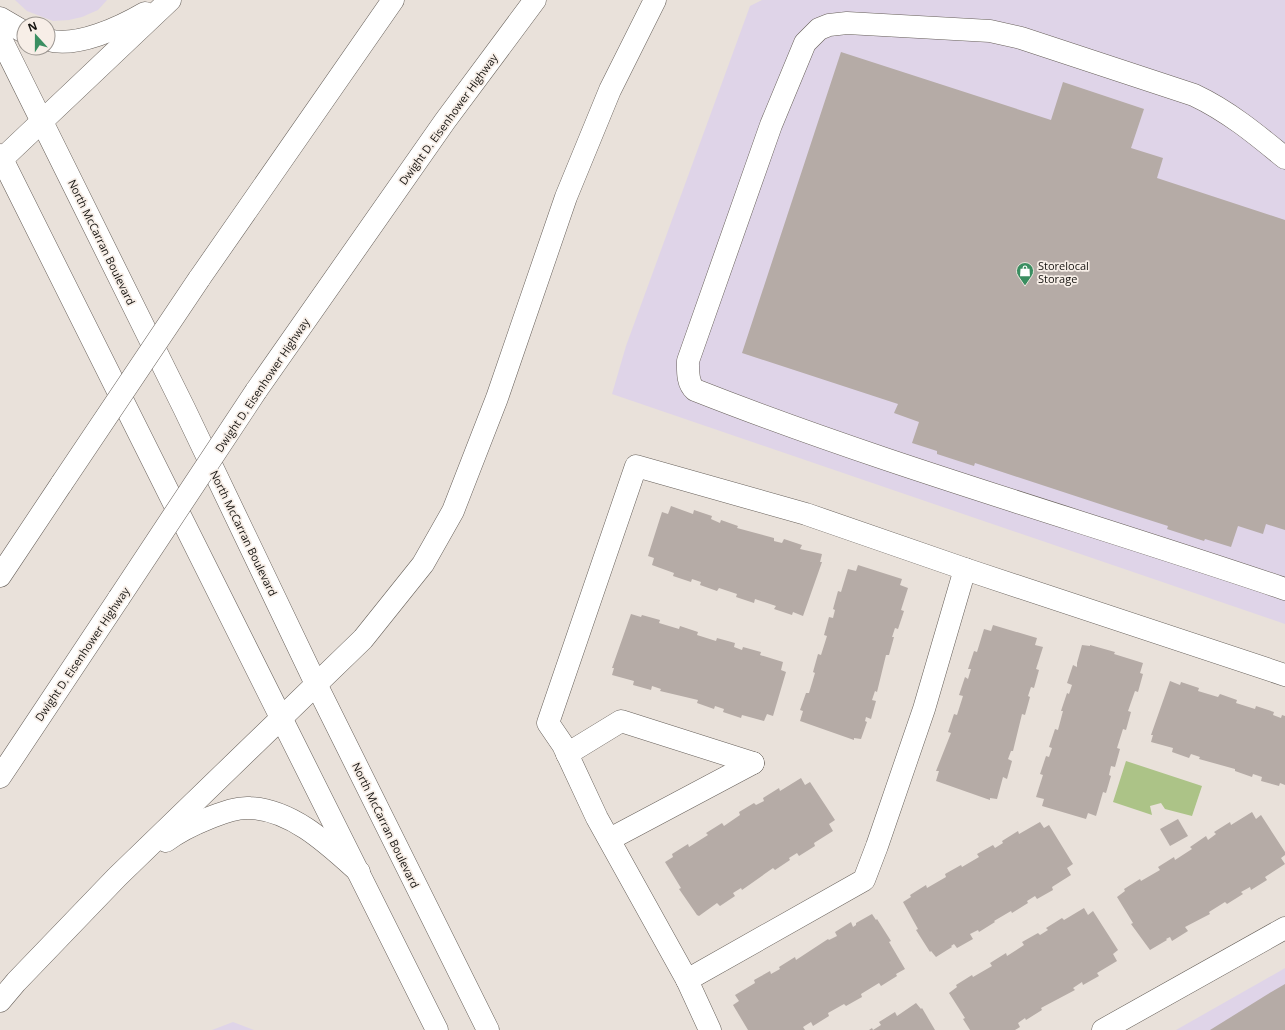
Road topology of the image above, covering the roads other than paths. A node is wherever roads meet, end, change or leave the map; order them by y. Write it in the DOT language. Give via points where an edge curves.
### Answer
graph roads {
  1 [pos="167,0"];
  2 [pos="170,0"];
  3 [pos="393,0"];
  4 [pos="535,0"];
  5 [pos="655,0"];
  6 [pos="0,18"];
  7 [pos="16,27"];
  8 [pos="0,37"];
  9 [pos="56,42"];
  10 [pos="41,121"];
  11 [pos="1,158"];
  12 [pos="1285,158"];
  13 [pos="965,569"];
  14 [pos="0,576"];
  15 [pos="1285,589"];
  16 [pos="1285,676"];
  17 [pos="316,684"];
  18 [pos="281,717"];
  19 [pos="567,754"];
  20 [pos="0,777"];
  21 [pos="610,839"];
  22 [pos="359,872"];
  23 [pos="117,877"];
  24 [pos="1285,928"];
  25 [pos="687,980"];
  26 [pos="0,1001"];
  27 [pos="437,1030"];
  28 [pos="488,1030"];
  29 [pos="710,1030"];
  30 [pos="1103,1030"];
  1 -- 9 [label="main road" via="124,25 80,40"];
  2 -- 10 [label="main road"];
  3 -- 14 [label="main road, bridge" via="199,279"];
  4 -- 20 [label="main road, Dwight D. Eisenhower Highway, bridge" via="446,121 256,391"];
  5 -- 17 [label="main road" via="610,90 566,197 497,398 453,511 423,564 363,640"];
  6 -- 7 [label="main road"];
  8 -- 10 [label="main road, North McCarran Boulevard"];
  10 -- 11 [label="main road"];
  10 -- 17 [label="main road, North McCarran Boulevard" via="184,408"];
  11 -- 18 [label="main road"];
  12 -- 15 [label="main road" via="1239,121 1194,95 1021,38 990,31 847,23 829,25 819,29 805,43 802,50 771,125 688,361 691,386 695,390 759,415"];
  13 -- 16 [label="main road"];
  13 -- 19 [label="main road" via="806,514 636,466 548,723"];
  13 -- 25 [label="main road" via="924,709 864,880"];
  17 -- 18 [label="main road"];
  17 -- 28 [label="main road, North McCarran Boulevard"];
  18 -- 22 [label="main road"];
  18 -- 23 [label="main road"];
  19 -- 21 [label="main road" via="597,818"];
  19 -- 21 [label="main road" via="621,721 753,763"];
  21 -- 25 [label="main road"];
  22 -- 23 [label="main road" via="305,828 272,812 250,808 226,811 200,821 174,836"];
  22 -- 27 [label="main road"];
  23 -- 26 [label="main road"];
  24 -- 30 [label="main road"];
  25 -- 29 [label="main road"];
}
